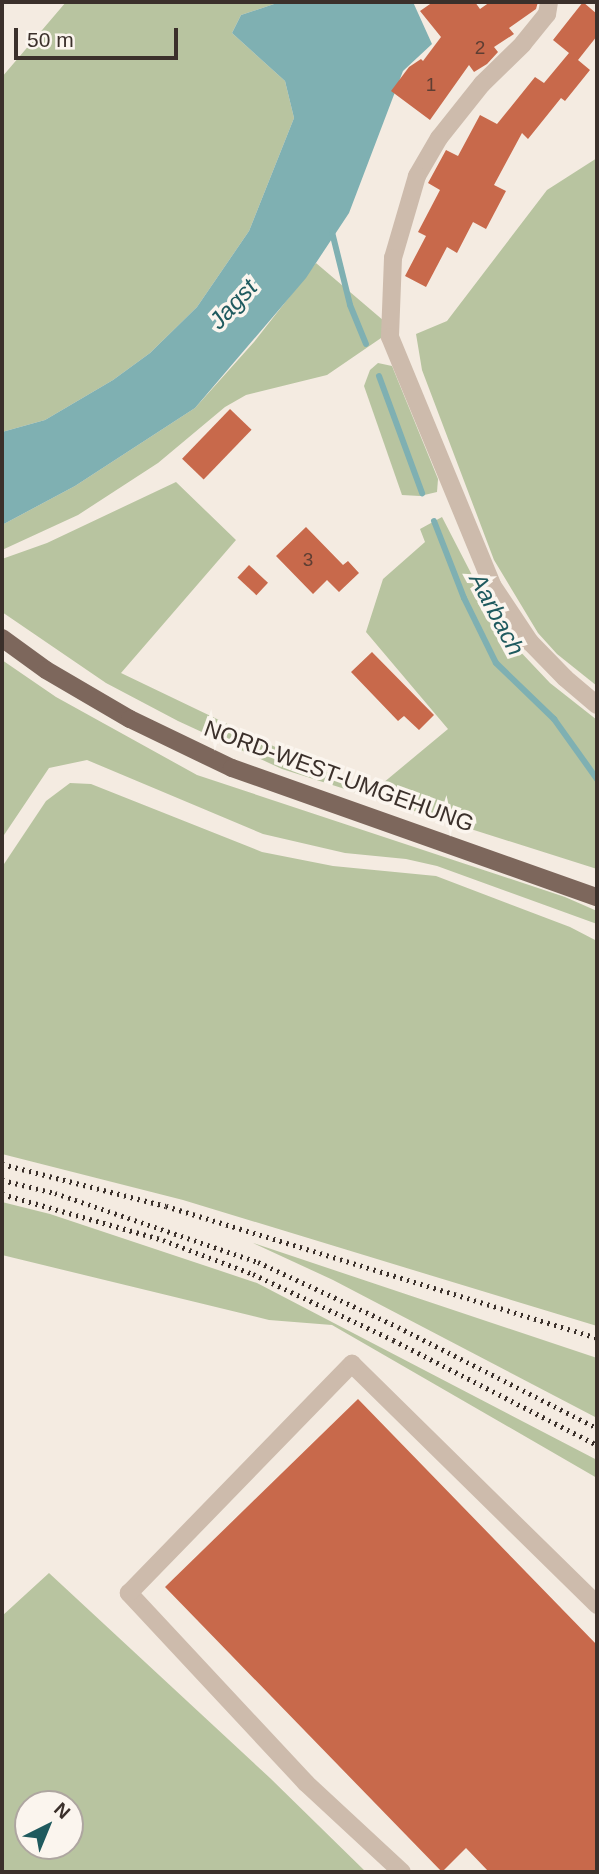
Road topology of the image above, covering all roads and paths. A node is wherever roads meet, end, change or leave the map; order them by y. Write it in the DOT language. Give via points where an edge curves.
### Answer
graph roads {
  1 [pos="549,2"];
  2 [pos="2,638"];
  3 [pos="597,705"];
  4 [pos="597,897"];
  5 [pos="597,1605"];
  6 [pos="402,1872"];
  1 -- 3 [label="lane" via="547,14 465,105 416,176 393,258 390,337 492,585 530,642"];
  2 -- 4 [label="main road, NORD-WEST-UMGEHUNG" via="46,670 130,719 232,768"];
  5 -- 6 [label="lane" via="352,1364 129,1593 306,1783"];
}
